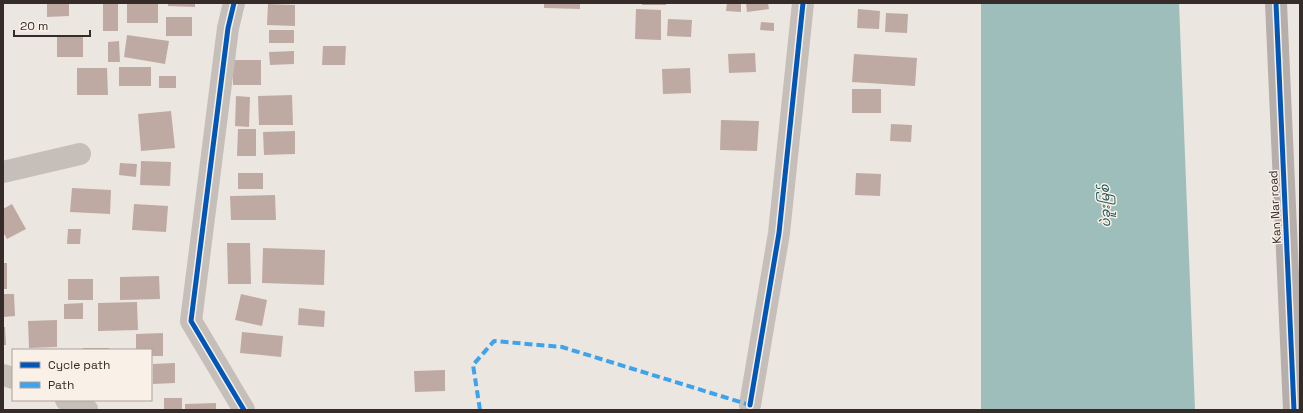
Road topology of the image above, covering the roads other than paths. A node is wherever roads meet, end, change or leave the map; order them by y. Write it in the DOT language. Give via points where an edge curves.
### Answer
graph roads {
  1 [pos="234,3"];
  2 [pos="803,3"];
  3 [pos="1276,3"];
  4 [pos="80,154"];
  5 [pos="3,172"];
  6 [pos="68,401"];
  7 [pos="750,405"];
  8 [pos="87,409"];
  9 [pos="244,410"];
  10 [pos="1294,410"];
  1 -- 9 [label="street" via="228,28 191,321"];
  2 -- 7 [label="street" via="779,233"];
  3 -- 10 [label="street, Kan Nar road"];
  4 -- 5 [label="street"];
  6 -- 8 [label="street"];
}
